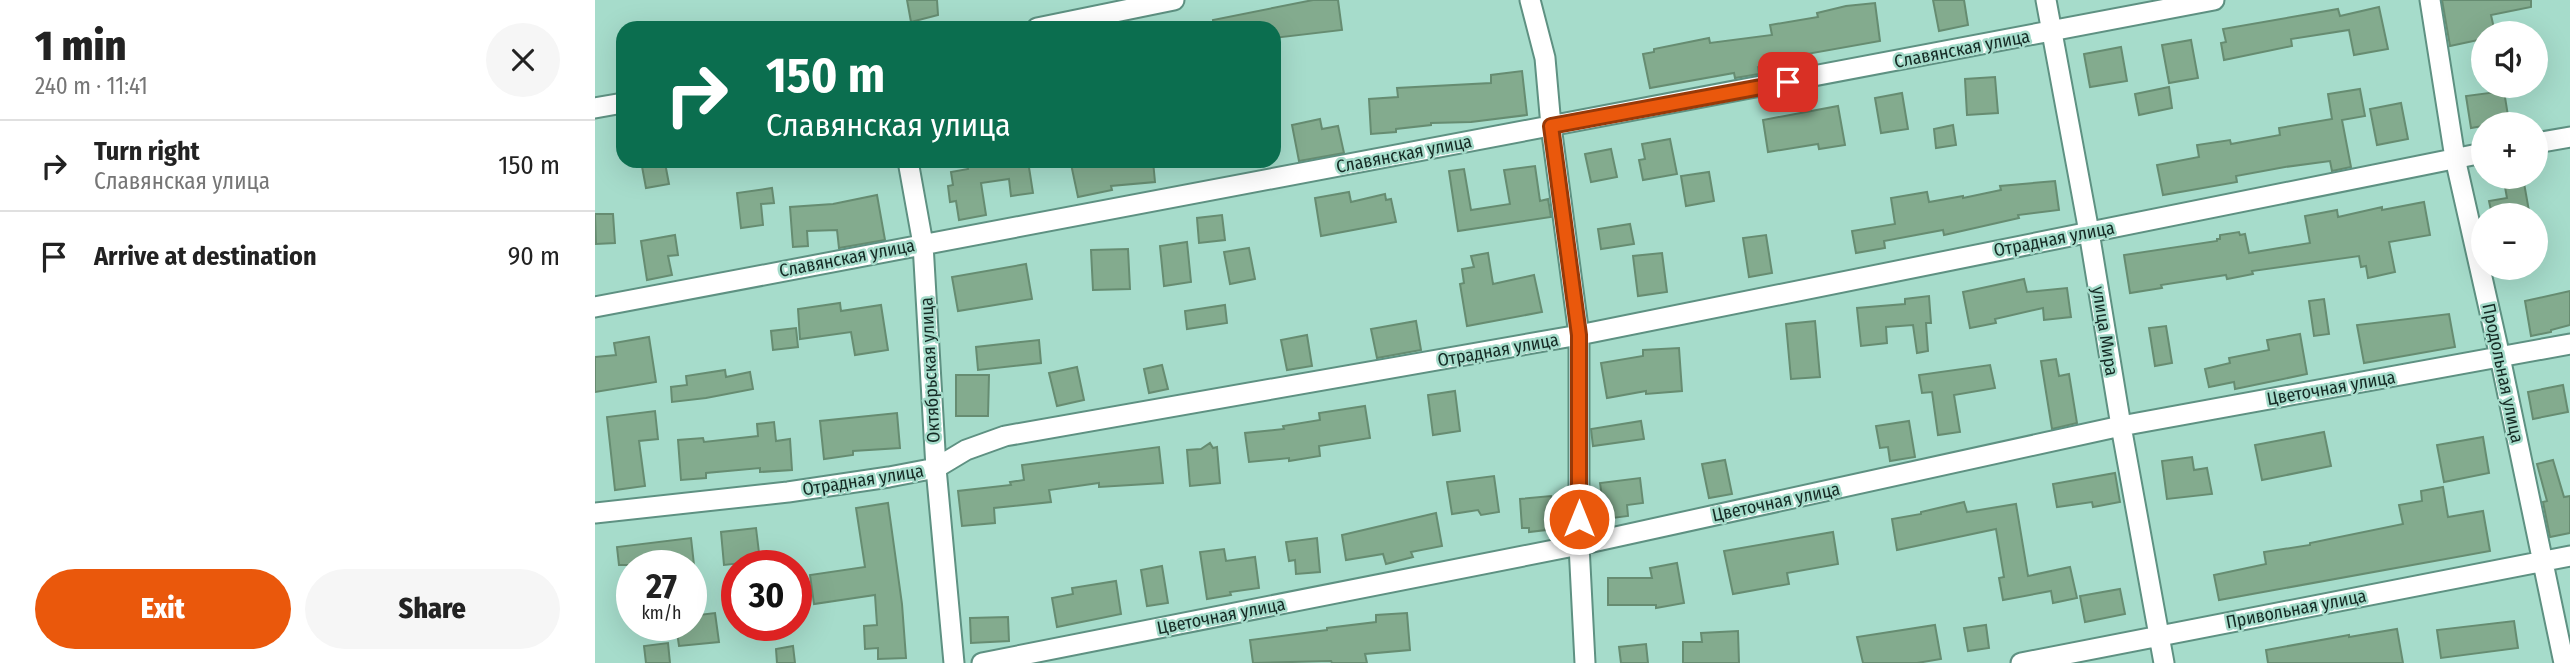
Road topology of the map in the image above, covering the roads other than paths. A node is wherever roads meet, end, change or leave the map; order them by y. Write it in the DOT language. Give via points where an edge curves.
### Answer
graph roads {
  1 [pos="1174,0"];
  2 [pos="1530,0"];
  3 [pos="2046,0"];
  4 [pos="2214,0"];
  5 [pos="2430,0"];
  6 [pos="1071,21"];
  7 [pos="2052,32"];
  8 [pos="616,104"];
  9 [pos="595,108"];
  10 [pos="1551,126"];
  11 [pos="2570,137"];
  12 [pos="2548,141"];
  13 [pos="2471,155"];
  14 [pos="2455,158"];
  15 [pos="909,168"];
  16 [pos="2089,232"];
  17 [pos="923,244"];
  18 [pos="595,307"];
  19 [pos="1579,335"];
  20 [pos="2570,344"];
  21 [pos="2500,357"];
  22 [pos="2121,426"];
  23 [pos="936,468"];
  24 [pos="595,513"];
  25 [pos="1579,545"];
  26 [pos="2570,556"];
  27 [pos="2543,562"];
  28 [pos="2159,635"];
  29 [pos="954,663"];
  30 [pos="982,663"];
  31 [pos="1585,663"];
  32 [pos="2021,663"];
  33 [pos="2164,663"];
  34 [pos="2564,663"];
  1 -- 6 [label="street"];
  2 -- 10 [label="street" via="1545,58"];
  3 -- 7 [label="street, улица Мира"];
  4 -- 7 [label="street, Славянская улица"];
  5 -- 14 [label="street, Продольная улица"];
  7 -- 10 [label="street, Славянская улица"];
  7 -- 16 [label="street, улица Мира"];
  8 -- 9 [label="street"];
  10 -- 17 [label="street, Славянская улица"];
  10 -- 19 [label="street"];
  11 -- 12 [label="street"];
  13 -- 14 [label="street, Отрадная улица"];
  14 -- 16 [label="street, Отрадная улица"];
  14 -- 21 [label="street, Продольная улица"];
  15 -- 17 [label="street, Октябрьская улица"];
  16 -- 19 [label="street, Отрадная улица"];
  16 -- 22 [label="street, улица Мира"];
  17 -- 18 [label="street, Славянская улица"];
  17 -- 23 [label="street, Октябрьская улица"];
  19 -- 23 [label="street, Отрадная улица" via="1005,436 966,450"];
  19 -- 25 [label="street"];
  20 -- 21 [label="street, Цветочная улица"];
  21 -- 22 [label="street, Цветочная улица"];
  21 -- 27 [label="street, Продольная улица"];
  22 -- 25 [label="street, Цветочная улица"];
  22 -- 28 [label="street, улица Мира"];
  23 -- 24 [label="street, Отрадная улица" via="788,492"];
  23 -- 29 [label="street, Октябрьская улица"];
  25 -- 30 [label="street, Цветочная улица"];
  25 -- 31 [label="street"];
  26 -- 27 [label="street, Привольная улица"];
  27 -- 28 [label="street, Привольная улица"];
  27 -- 34 [label="street, Продольная улица"];
  28 -- 32 [label="street, Привольная улица"];
  28 -- 33 [label="street, улица Мира"];
}
